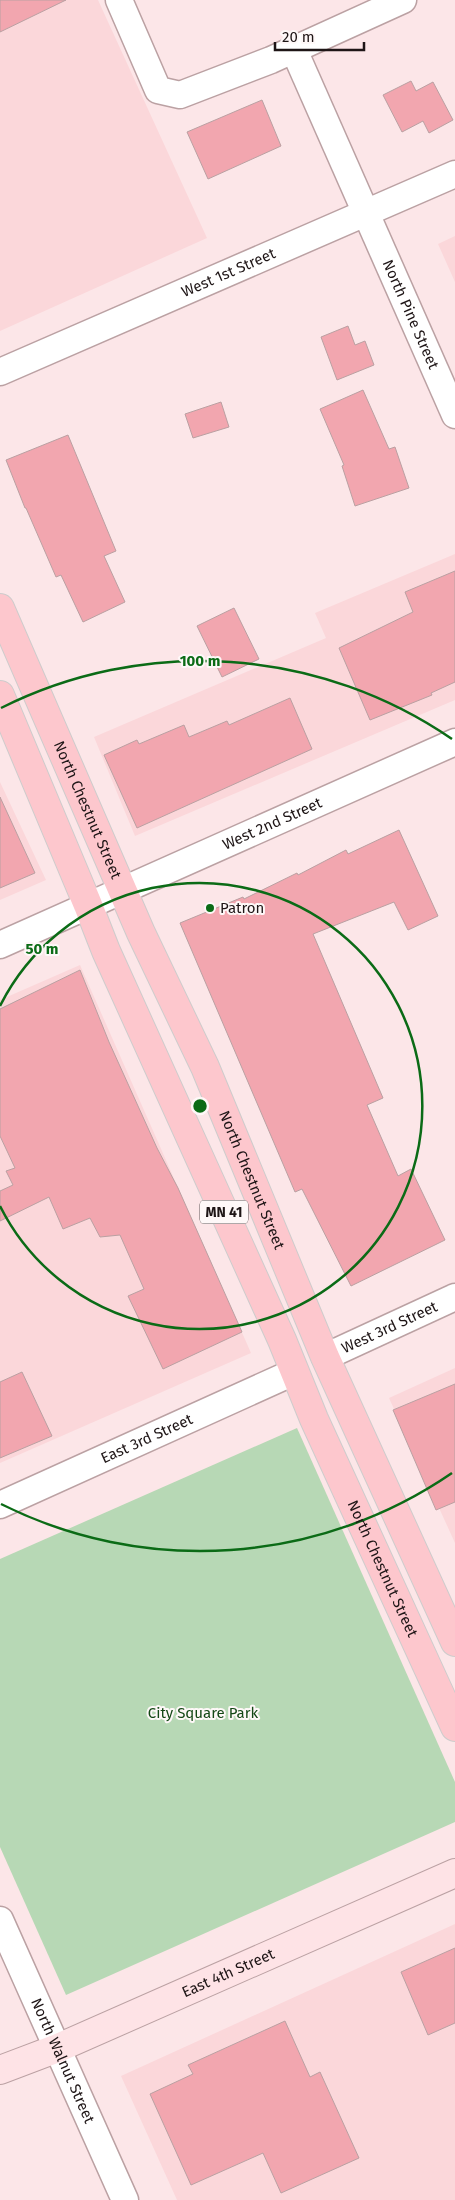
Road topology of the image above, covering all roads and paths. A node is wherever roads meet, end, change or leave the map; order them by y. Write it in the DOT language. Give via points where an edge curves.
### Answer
graph roads {
  1 [pos="119,0"];
  2 [pos="388,3"];
  3 [pos="294,50"];
  4 [pos="455,174"];
  5 [pos="366,213"];
  6 [pos="0,372"];
  7 [pos="455,415"];
  8 [pos="0,608"];
  9 [pos="0,696"];
  10 [pos="455,742"];
  11 [pos="123,890"];
  12 [pos="88,905"];
  13 [pos="0,945"];
  14 [pos="455,1297"];
  15 [pos="325,1357"];
  16 [pos="294,1372"];
  17 [pos="0,1505"];
  18 [pos="455,1642"];
  19 [pos="455,1727"];
  20 [pos="455,1873"];
  21 [pos="0,1920"];
  22 [pos="58,2048"];
  23 [pos="0,2070"];
  24 [pos="125,2200"];
  1 -- 3 [label="street" via="158,90 180,95"];
  2 -- 3 [label="street"];
  3 -- 5 [label="street, North Pine Street"];
  4 -- 5 [label="street, West 1st Street"];
  5 -- 6 [label="street, West 1st Street"];
  5 -- 7 [label="street, North Pine Street"];
  8 -- 11 [label="main road, North Chestnut Street / MN 41"];
  9 -- 12 [label="main road, North Chestnut Street / MN 41"];
  10 -- 11 [label="street, West 2nd Street"];
  11 -- 12 [label="street, West 2nd Street"];
  11 -- 15 [label="main road, North Chestnut Street / MN 41" via="204,1067"];
  12 -- 13 [label="street, West 2nd Street"];
  12 -- 16 [label="main road, North Chestnut Street / MN 41"];
  14 -- 15 [label="street, West 3rd Street"];
  15 -- 18 [label="main road, North Chestnut Street / MN 41"];
  16 -- 17 [label="street, East 3rd Street"];
  16 -- 19 [label="main road, North Chestnut Street / MN 41"];
  20 -- 22 [label="street, East 4th Street"];
  21 -- 22 [label="street, North Walnut Street"];
  22 -- 23 [label="street, East 4th Street"];
  22 -- 24 [label="street, North Walnut Street"];
}
